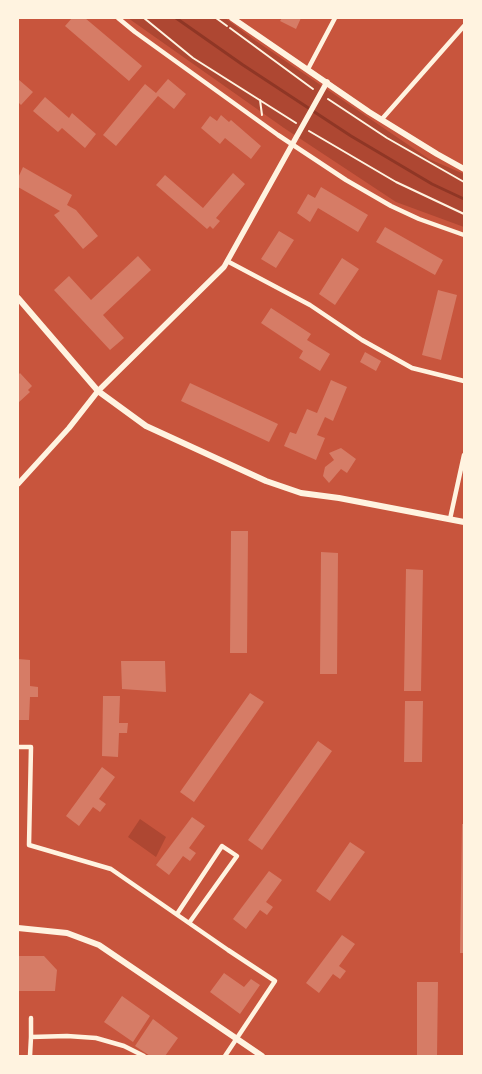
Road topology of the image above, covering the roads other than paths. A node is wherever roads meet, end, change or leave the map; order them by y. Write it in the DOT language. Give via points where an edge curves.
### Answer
graph roads {
  1 [pos="118,18"];
  2 [pos="232,18"];
  3 [pos="335,18"];
  4 [pos="464,26"];
  5 [pos="308,69"];
  6 [pos="327,82"];
  7 [pos="382,119"];
  8 [pos="292,145"];
  9 [pos="464,169"];
  10 [pos="464,235"];
  11 [pos="227,261"];
  12 [pos="18,298"];
  13 [pos="464,381"];
  14 [pos="98,391"];
  15 [pos="464,455"];
  16 [pos="18,484"];
  17 [pos="450,519"];
  18 [pos="464,522"];
  19 [pos="18,747"];
  20 [pos="177,914"];
  21 [pos="189,923"];
  22 [pos="18,928"];
  23 [pos="31,1018"];
  24 [pos="31,1037"];
  25 [pos="236,1039"];
  26 [pos="30,1056"];
  27 [pos="144,1056"];
  28 [pos="225,1056"];
  29 [pos="262,1056"];
  1 -- 8 [label="street"];
  2 -- 5 [label="main road"];
  3 -- 5 [label="street"];
  4 -- 7 [label="street"];
  5 -- 6 [label="main road"];
  6 -- 7 [label="main road"];
  6 -- 8 [label="street"];
  7 -- 9 [label="main road"];
  8 -- 10 [label="street" via="391,206"];
  8 -- 11 [label="street"];
  11 -- 13 [label="street" via="310,305 412,368"];
  11 -- 14 [label="street"];
  12 -- 14 [label="main road"];
  14 -- 16 [label="street"];
  14 -- 17 [label="main road" via="146,426 266,481 302,493"];
  15 -- 17 [label="street"];
  17 -- 18 [label="main road"];
  19 -- 20 [label="street" via="30,747 29,845 111,868"];
  20 -- 21 [label="street"];
  20 -- 21 [label="street" via="222,846 237,856"];
  21 -- 25 [label="street" via="275,981"];
  22 -- 25 [label="main road" via="67,933 99,945"];
  23 -- 24 [label="street"];
  24 -- 26 [label="street"];
  24 -- 27 [label="street" via="96,1038"];
  25 -- 28 [label="street"];
  25 -- 29 [label="main road"];
}
